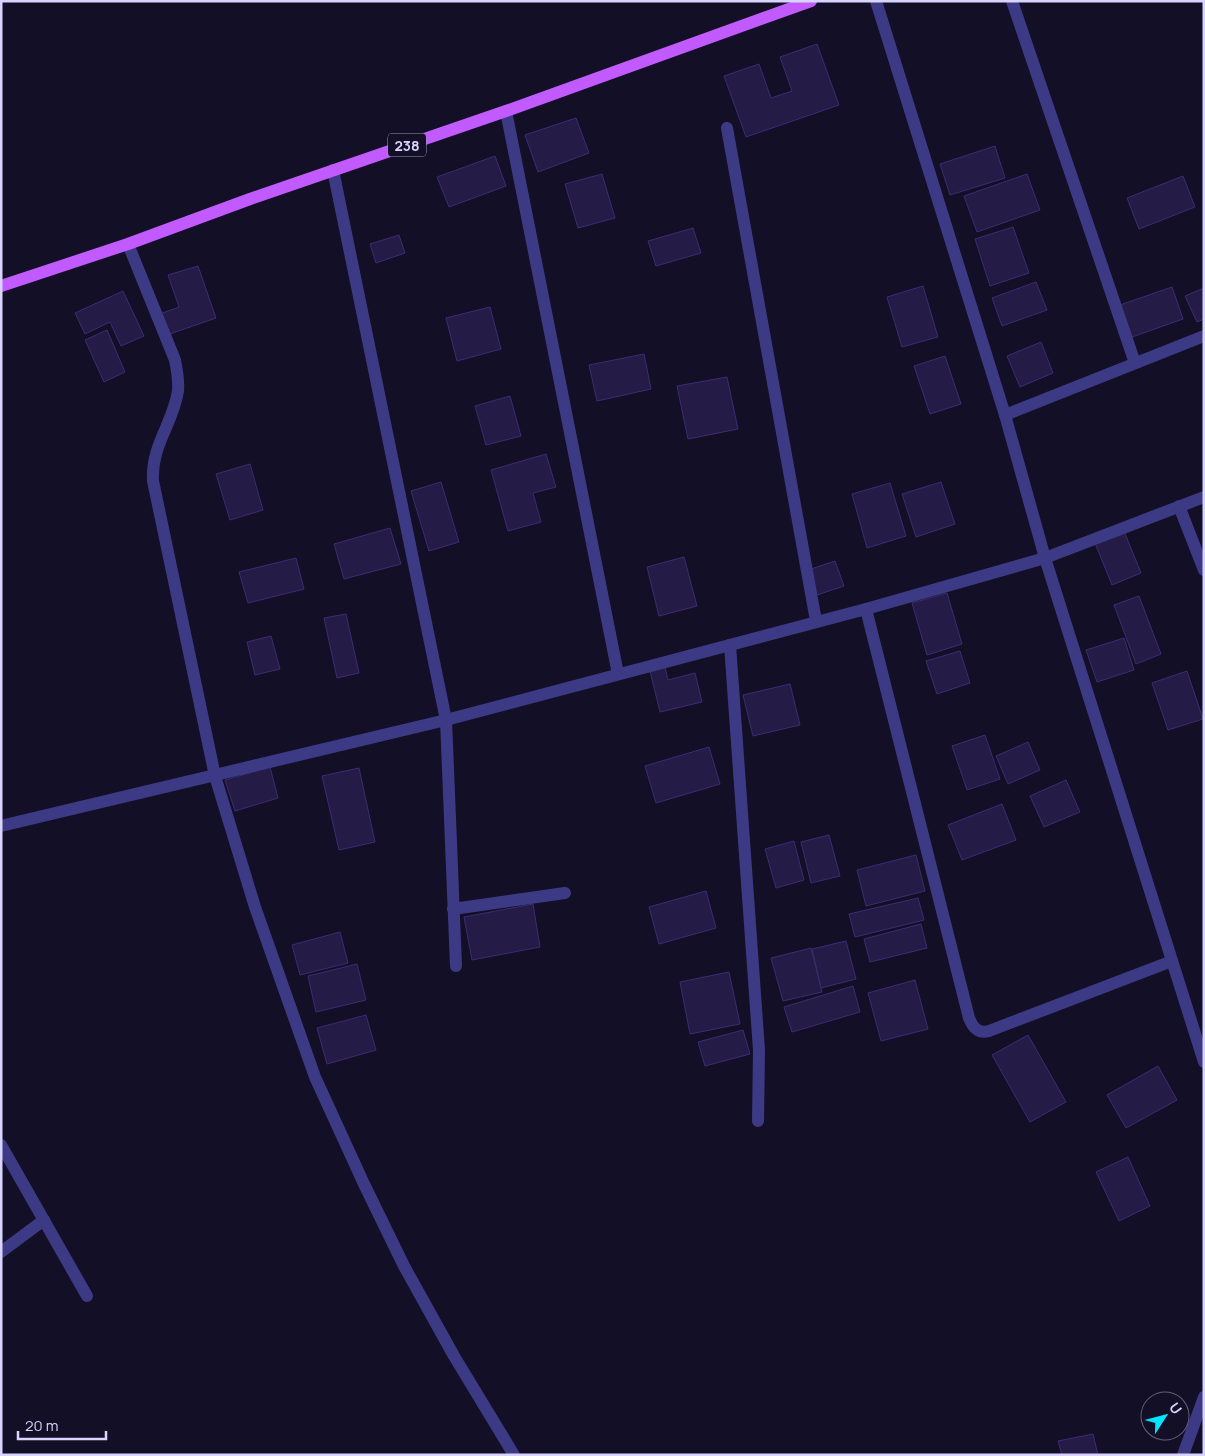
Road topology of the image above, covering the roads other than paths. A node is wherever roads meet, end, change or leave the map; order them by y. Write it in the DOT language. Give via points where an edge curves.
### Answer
graph roads {
  1 [pos="811,1"];
  2 [pos="876,1"];
  3 [pos="1012,1"];
  4 [pos="506,111"];
  5 [pos="726,128"];
  6 [pos="333,170"];
  7 [pos="128,244"];
  8 [pos="1,286"];
  9 [pos="1204,336"];
  10 [pos="1135,363"];
  11 [pos="1005,415"];
  12 [pos="1204,496"];
  13 [pos="1178,506"];
  14 [pos="1045,558"];
  15 [pos="1204,570"];
  16 [pos="866,608"];
  17 [pos="816,621"];
  18 [pos="730,644"];
  19 [pos="618,674"];
  20 [pos="446,720"];
  21 [pos="215,776"];
  22 [pos="1,826"];
  23 [pos="565,893"];
  24 [pos="453,909"];
  25 [pos="1172,961"];
  26 [pos="456,966"];
  27 [pos="1204,1062"];
  28 [pos="758,1121"];
  29 [pos="1,1145"];
  30 [pos="44,1220"];
  31 [pos="1,1252"];
  32 [pos="87,1296"];
  33 [pos="1204,1398"];
  34 [pos="514,1455"];
  35 [pos="1183,1455"];
  1 -- 4 [label="main road, 238"];
  2 -- 11 [label="street"];
  3 -- 10 [label="street"];
  4 -- 6 [label="main road, 238"];
  4 -- 19 [label="street"];
  5 -- 17 [label="street"];
  6 -- 7 [label="main road, 238"];
  6 -- 20 [label="street"];
  7 -- 8 [label="main road, 238"];
  7 -- 21 [label="street" via="177,370 175,405 155,455 154,481"];
  9 -- 10 [label="street"];
  10 -- 11 [label="street"];
  11 -- 14 [label="street"];
  12 -- 13 [label="street"];
  13 -- 14 [label="street"];
  13 -- 15 [label="street"];
  14 -- 16 [label="street"];
  14 -- 25 [label="street"];
  16 -- 17 [label="street"];
  16 -- 25 [label="street" via="973,1028 989,1031"];
  17 -- 18 [label="street"];
  18 -- 19 [label="street"];
  18 -- 28 [label="street" via="759,1050"];
  19 -- 20 [label="street"];
  20 -- 21 [label="street"];
  20 -- 24 [label="street"];
  21 -- 22 [label="street"];
  21 -- 34 [label="street" via="255,908 315,1077 404,1266"];
  23 -- 24 [label="street"];
  24 -- 26 [label="street"];
  25 -- 27 [label="street"];
  29 -- 30 [label="street"];
  30 -- 31 [label="street"];
  30 -- 32 [label="street"];
  33 -- 35 [label="street"];
}
